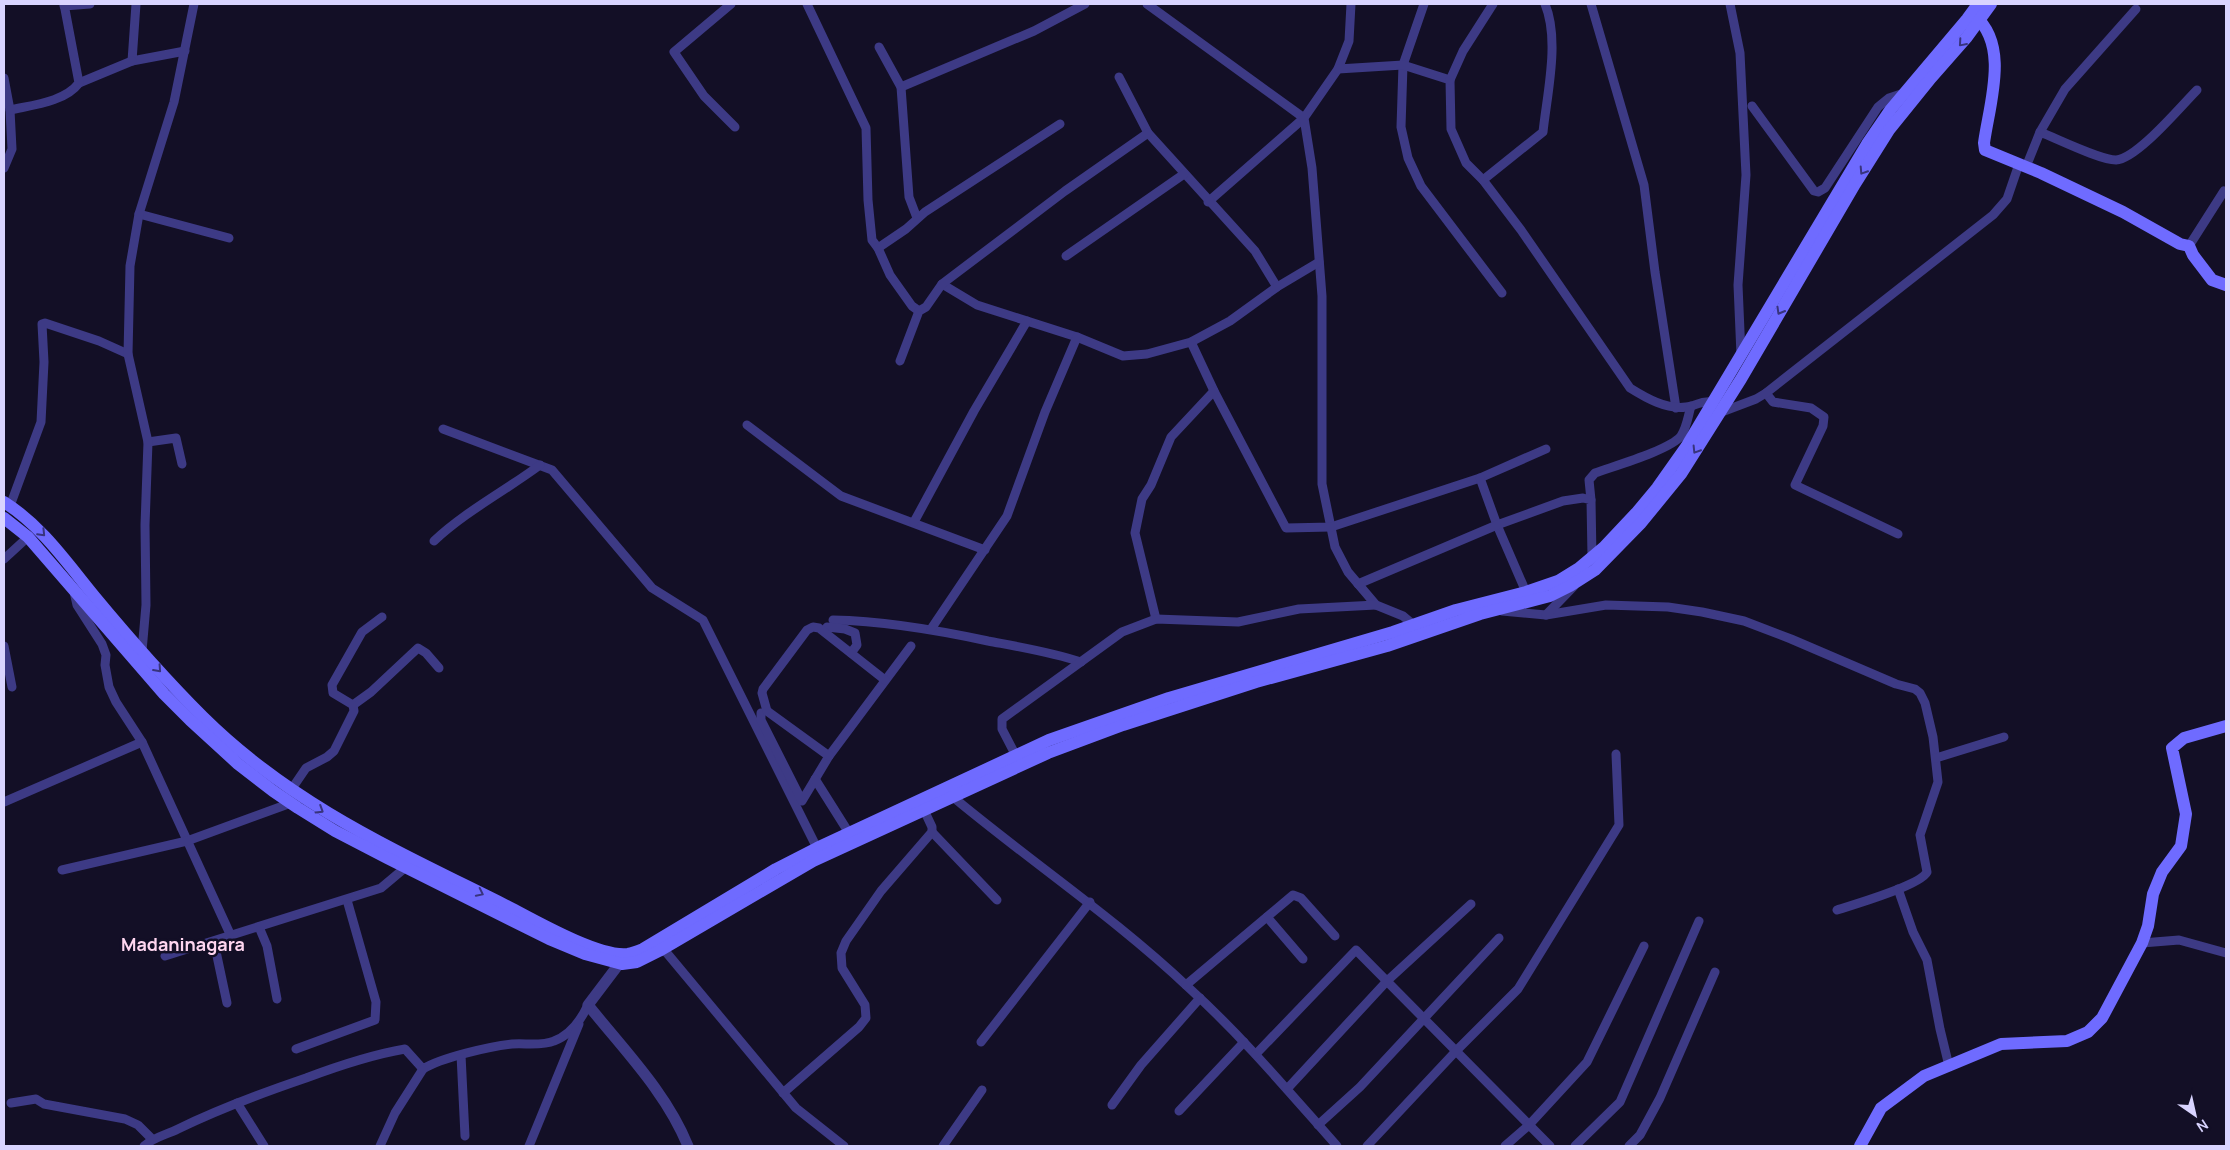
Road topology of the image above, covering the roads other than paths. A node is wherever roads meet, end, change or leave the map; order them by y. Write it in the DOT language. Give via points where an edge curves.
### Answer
graph roads {
  1 [pos="90,4"];
  2 [pos="136,4"];
  3 [pos="194,4"];
  4 [pos="731,4"];
  5 [pos="806,4"];
  6 [pos="1085,4"];
  7 [pos="1147,4"];
  8 [pos="1352,4"];
  9 [pos="1424,4"];
  10 [pos="1493,4"];
  11 [pos="1545,4"];
  12 [pos="1591,4"];
  13 [pos="1730,4"];
  14 [pos="1991,4"];
  15 [pos="64,5"];
  16 [pos="2136,8"];
  17 [pos="1976,12"];
  18 [pos="879,47"];
  19 [pos="185,51"];
  20 [pos="132,61"];
  21 [pos="1403,65"];
  22 [pos="1338,69"];
  23 [pos="1119,77"];
  24 [pos="4,78"];
  25 [pos="1450,80"];
  26 [pos="80,83"];
  27 [pos="901,87"];
  28 [pos="2197,90"];
  29 [pos="1904,93"];
  30 [pos="1752,106"];
  31 [pos="10,110"];
  32 [pos="1304,118"];
  33 [pos="1060,124"];
  34 [pos="735,127"];
  35 [pos="2040,132"];
  36 [pos="1148,133"];
  37 [pos="2023,165"];
  38 [pos="4,168"];
  39 [pos="1184,174"];
  40 [pos="1483,180"];
  41 [pos="2226,192"];
  42 [pos="1208,202"];
  43 [pos="138,214"];
  44 [pos="917,218"];
  45 [pos="229,238"];
  46 [pos="2189,246"];
  47 [pos="878,248"];
  48 [pos="1066,256"];
  49 [pos="1319,262"];
  50 [pos="942,284"];
  51 [pos="2226,285"];
  52 [pos="1277,287"];
  53 [pos="1502,293"];
  54 [pos="919,311"];
  55 [pos="1027,322"];
  56 [pos="1077,338"];
  57 [pos="1191,342"];
  58 [pos="128,354"];
  59 [pos="1741,356"];
  60 [pos="900,361"];
  61 [pos="1734,379"];
  62 [pos="1214,392"];
  63 [pos="1766,393"];
  64 [pos="1691,406"];
  65 [pos="1676,408"];
  66 [pos="1716,408"];
  67 [pos="747,425"];
  68 [pos="443,430"];
  69 [pos="148,442"];
  70 [pos="1546,450"];
  71 [pos="182,464"];
  72 [pos="540,465"];
  73 [pos="1480,478"];
  74 [pos="1591,500"];
  75 [pos="6,509"];
  76 [pos="914,522"];
  77 [pos="1497,525"];
  78 [pos="1331,527"];
  79 [pos="1898,534"];
  80 [pos="28,537"];
  81 [pos="434,541"];
  82 [pos="985,550"];
  83 [pos="1592,557"];
  84 [pos="4,559"];
  85 [pos="1575,583"];
  86 [pos="1358,584"];
  87 [pos="73,589"];
  88 [pos="1526,592"];
  89 [pos="1376,605"];
  90 [pos="1494,611"];
  91 [pos="1546,615"];
  92 [pos="1457,616"];
  93 [pos="382,617"];
  94 [pos="1156,619"];
  95 [pos="931,629"];
  96 [pos="1417,629"];
  97 [pos="4,646"];
  98 [pos="911,646"];
  99 [pos="142,651"];
  100 [pos="851,653"];
  101 [pos="1081,662"];
  102 [pos="439,668"];
  103 [pos="885,680"];
  104 [pos="12,687"];
  105 [pos="353,705"];
  106 [pos="761,713"];
  107 [pos="2226,726"];
  108 [pos="2004,737"];
  109 [pos="142,742"];
  110 [pos="1616,754"];
  111 [pos="829,756"];
  112 [pos="1016,756"];
  113 [pos="1936,758"];
  114 [pos="998,770"];
  115 [pos="815,779"];
  116 [pos="953,796"];
  117 [pos="291,797"];
  118 [pos="4,802"];
  119 [pos="924,810"];
  120 [pos="884,823"];
  121 [pos="932,832"];
  122 [pos="849,833"];
  123 [pos="187,840"];
  124 [pos="817,848"];
  125 [pos="406,868"];
  126 [pos="62,870"];
  127 [pos="1898,889"];
  128 [pos="347,900"];
  129 [pos="997,900"];
  130 [pos="1090,902"];
  131 [pos="1471,904"];
  132 [pos="1837,910"];
  133 [pos="1266,917"];
  134 [pos="1699,921"];
  135 [pos="260,927"];
  136 [pos="231,936"];
  137 [pos="1335,936"];
  138 [pos="1499,938"];
  139 [pos="214,942"];
  140 [pos="2142,943"];
  141 [pos="660,945"];
  142 [pos="1644,946"];
  143 [pos="2226,953"];
  144 [pos="165,956"];
  145 [pos="619,959"];
  146 [pos="1303,959"];
  147 [pos="1715,972"];
  148 [pos="1387,981"];
  149 [pos="1186,985"];
  150 [pos="1200,998"];
  151 [pos="277,999"];
  152 [pos="227,1003"];
  153 [pos="588,1005"];
  154 [pos="581,1019"];
  155 [pos="1423,1019"];
  156 [pos="981,1042"];
  157 [pos="1244,1042"];
  158 [pos="296,1049"];
  159 [pos="1456,1051"];
  160 [pos="1256,1054"];
  161 [pos="461,1055"];
  162 [pos="1949,1066"];
  163 [pos="423,1070"];
  164 [pos="1287,1089"];
  165 [pos="982,1090"];
  166 [pos="783,1093"];
  167 [pos="11,1103"];
  168 [pos="237,1103"];
  169 [pos="1112,1105"];
  170 [pos="1179,1111"];
  171 [pos="1318,1125"];
  172 [pos="1529,1125"];
  173 [pos="465,1136"];
  174 [pos="152,1139"];
  175 [pos="144,1146"];
  176 [pos="264,1146"];
  177 [pos="380,1146"];
  178 [pos="529,1146"];
  179 [pos="688,1146"];
  180 [pos="844,1146"];
  181 [pos="943,1146"];
  182 [pos="1336,1146"];
  183 [pos="1367,1146"];
  184 [pos="1505,1146"];
  185 [pos="1550,1146"];
  186 [pos="1575,1146"];
  187 [pos="1629,1146"];
  188 [pos="1860,1146"];
  1 -- 15 [label="street"];
  2 -- 20 [label="street"];
  3 -- 19 [label="street"];
  4 -- 34 [label="street" via="674,52 704,96"];
  5 -- 47 [label="street" via="866,128 872,240"];
  6 -- 27 [label="street" via="1034,31"];
  7 -- 32 [label="street"];
  8 -- 22 [label="street" via="1349,41"];
  9 -- 21 [label="street"];
  10 -- 25 [label="street" via="1463,51"];
  11 -- 40 [label="street" via="1550,28 1551,64 1543,132"];
  12 -- 65 [label="street" via="1644,185"];
  13 -- 59 [label="street" via="1740,54 1746,175 1738,285"];
  14 -- 17 [label="main road"];
  15 -- 26 [label="street"];
  16 -- 35 [label="street" via="2065,88"];
  17 -- 29 [label="main road"];
  17 -- 37 [label="main road" via="1994,47 1994,76 1985,150"];
  17 -- 61 [label="main road, one-way" via="1889,130"];
  18 -- 27 [label="street"];
  19 -- 20 [label="street"];
  19 -- 43 [label="street" via="174,102"];
  20 -- 26 [label="street"];
  21 -- 22 [label="street"];
  21 -- 25 [label="street"];
  21 -- 53 [label="street" via="1401,127 1408,158 1421,186"];
  22 -- 32 [label="street"];
  23 -- 36 [label="street"];
  24 -- 31 [label="street"];
  25 -- 40 [label="street" via="1451,129 1466,163"];
  26 -- 31 [label="street" via="69,93 51,100"];
  27 -- 44 [label="street" via="910,197"];
  28 -- 35 [label="street" via="2132,155 2117,160 2103,158"];
  29 -- 30 [label="street" via="1889,98 1878,107 1825,188 1818,192 1814,191"];
  29 -- 59 [label="main road" via="1852,167"];
  31 -- 38 [label="street" via="12,149"];
  32 -- 42 [label="street"];
  32 -- 49 [label="street" via="1312,168"];
  33 -- 44 [label="street"];
  35 -- 37 [label="street"];
  36 -- 39 [label="street"];
  36 -- 50 [label="street"];
  37 -- 46 [label="main road"];
  37 -- 63 [label="street" via="2007,199 1994,215"];
  39 -- 42 [label="street"];
  39 -- 48 [label="street"];
  40 -- 65 [label="street" via="1630,388 1647,399"];
  41 -- 46 [label="street"];
  42 -- 52 [label="street" via="1255,251"];
  43 -- 45 [label="street"];
  43 -- 58 [label="street" via="130,266"];
  44 -- 47 [label="street"];
  46 -- 51 [label="main road" via="2212,280"];
  47 -- 54 [label="street" via="890,275"];
  49 -- 52 [label="street"];
  49 -- 78 [label="street" via="1323,362 1322,484"];
  50 -- 54 [label="street" via="926,307"];
  50 -- 55 [label="street" via="977,305"];
  52 -- 57 [label="street" via="1230,321"];
  54 -- 60 [label="street"];
  55 -- 56 [label="street"];
  55 -- 76 [label="street"];
  56 -- 57 [label="street" via="1123,356 1147,354"];
  56 -- 82 [label="street" via="1045,412 1007,516"];
  57 -- 62 [label="street"];
  58 -- 69 [label="street"];
  58 -- 75 [label="street" via="90,338 42,324 44,362 40,422"];
  59 -- 61 [label="main road"];
  61 -- 66 [label="main road"];
  62 -- 78 [label="street" via="1286,528"];
  62 -- 94 [label="street" via="1171,437 1151,485 1142,498 1135,533"];
  63 -- 66 [label="street" via="1756,400"];
  63 -- 79 [label="street" via="1774,402 1811,408 1824,417 1823,426 1795,485"];
  64 -- 65 [label="street"];
  64 -- 66 [label="street" via="1702,401"];
  64 -- 74 [label="street" via="1687,423 1670,446 1595,473 1589,480"];
  66 -- 83 [label="main road" via="1658,488"];
  66 -- 85 [label="main road, one-way" via="1681,474 1663,498 1595,570"];
  67 -- 76 [label="street" via="842,496"];
  68 -- 72 [label="street"];
  69 -- 71 [label="street" via="176,438"];
  69 -- 99 [label="street" via="144,525 146,605"];
  70 -- 73 [label="street"];
  72 -- 81 [label="street" via="462,516"];
  72 -- 124 [label="street" via="552,470 652,588 703,620"];
  73 -- 77 [label="street"];
  73 -- 78 [label="street"];
  74 -- 77 [label="street" via="1563,501"];
  74 -- 83 [label="street"];
  75 -- 80 [label="main road"];
  75 -- 99 [label="main road, one-way" via="42,532"];
  76 -- 82 [label="street"];
  77 -- 86 [label="street"];
  77 -- 88 [label="street"];
  78 -- 86 [label="street" via="1335,548"];
  80 -- 84 [label="street"];
  80 -- 87 [label="main road"];
  82 -- 95 [label="street"];
  83 -- 88 [label="main road" via="1558,581"];
  85 -- 90 [label="main road" via="1550,596"];
  85 -- 91 [label="street"];
  86 -- 89 [label="street"];
  87 -- 109 [label="street" via="77,605 102,644 109,687"];
  87 -- 117 [label="main road" via="190,720 238,764"];
  88 -- 92 [label="main road"];
  89 -- 94 [label="street" via="1299,609 1238,622"];
  89 -- 96 [label="street" via="1404,616"];
  90 -- 91 [label="street"];
  90 -- 92 [label="main road"];
  91 -- 113 [label="street" via="1592,606 1668,607 1744,621 1915,689 1924,702"];
  92 -- 96 [label="main road"];
  93 -- 105 [label="street" via="362,632 332,685 333,693"];
  94 -- 101 [label="street" via="1122,632"];
  95 -- 100 [label="street" via="864,621 830,624 855,633 857,645"];
  95 -- 101 [label="street"];
  96 -- 112 [label="main road" via="1169,698 1049,740"];
  96 -- 114 [label="main road" via="1387,646 1256,682"];
  97 -- 104 [label="street"];
  98 -- 103 [label="street"];
  99 -- 117 [label="main road, one-way" via="203,717"];
  100 -- 103 [label="street"];
  100 -- 111 [label="street" via="819,628 813,627 807,630 762,693 767,711"];
  101 -- 112 [label="street" via="1002,719 1002,729"];
  102 -- 105 [label="street" via="421,649 415,649"];
  103 -- 111 [label="street"];
  105 -- 117 [label="street" via="354,711 337,746 327,757 306,768"];
  106 -- 115 [label="street" via="761,720 802,801"];
  107 -- 140 [label="main road" via="2184,738 2172,748 2186,814 2184,830 2181,846 2162,872 2153,894"];
  108 -- 113 [label="street"];
  109 -- 118 [label="street"];
  109 -- 123 [label="street"];
  110 -- 159 [label="street" via="1619,825 1518,989"];
  111 -- 115 [label="street"];
  112 -- 114 [label="main road"];
  113 -- 127 [label="street" via="1938,782 1920,835 1927,872 1920,880"];
  114 -- 116 [label="main road"];
  114 -- 120 [label="main road"];
  115 -- 122 [label="street"];
  116 -- 119 [label="main road"];
  116 -- 130 [label="street"];
  117 -- 123 [label="street"];
  117 -- 125 [label="main road" via="335,831"];
  117 -- 145 [label="main road, one-way"];
  119 -- 120 [label="main road"];
  119 -- 121 [label="street"];
  120 -- 122 [label="main road"];
  120 -- 141 [label="main road"];
  121 -- 129 [label="street"];
  121 -- 166 [label="street" via="881,891 841,953 842,968 865,1005 866,1018"];
  122 -- 124 [label="main road"];
  123 -- 126 [label="street"];
  123 -- 136 [label="street"];
  124 -- 141 [label="main road" via="776,869"];
  125 -- 128 [label="street" via="381,888"];
  125 -- 145 [label="main road" via="549,939 585,954"];
  127 -- 132 [label="street"];
  127 -- 162 [label="street" via="1926,960"];
  128 -- 135 [label="street"];
  128 -- 158 [label="street" via="376,1002 375,1020"];
  130 -- 149 [label="street"];
  130 -- 156 [label="street"];
  131 -- 148 [label="street"];
  133 -- 137 [label="street" via="1296,895"];
  133 -- 146 [label="street"];
  133 -- 149 [label="street"];
  134 -- 186 [label="street" via="1620,1102"];
  135 -- 136 [label="street"];
  135 -- 151 [label="street"];
  136 -- 139 [label="street"];
  138 -- 155 [label="street"];
  139 -- 144 [label="street"];
  139 -- 152 [label="street"];
  140 -- 143 [label="street" via="2179,940"];
  140 -- 162 [label="main road" via="2102,1018 2088,1032 2067,1041 2001,1044"];
  141 -- 145 [label="main road" via="637,962"];
  141 -- 166 [label="street"];
  142 -- 172 [label="street" via="1587,1062"];
  145 -- 153 [label="street"];
  147 -- 187 [label="street" via="1660,1098 1640,1135"];
  148 -- 155 [label="street"];
  148 -- 160 [label="street" via="1356,950"];
  148 -- 164 [label="street"];
  149 -- 150 [label="street"];
  150 -- 157 [label="street"];
  150 -- 169 [label="street" via="1141,1065"];
  153 -- 154 [label="street"];
  153 -- 179 [label="street" via="661,1094"];
  154 -- 161 [label="street" via="567,1034 553,1042 509,1044"];
  154 -- 178 [label="street"];
  155 -- 159 [label="street"];
  155 -- 171 [label="street" via="1360,1087"];
  157 -- 160 [label="street"];
  157 -- 170 [label="street"];
  159 -- 172 [label="street"];
  159 -- 183 [label="street"];
  160 -- 164 [label="street"];
  161 -- 163 [label="street" via="431,1064"];
  161 -- 173 [label="street"];
  162 -- 188 [label="main road" via="1924,1076 1881,1108"];
  163 -- 168 [label="street" via="404,1049 380,1053"];
  163 -- 177 [label="street" via="395,1113"];
  164 -- 171 [label="street"];
  165 -- 181 [label="street"];
  166 -- 180 [label="street" via="796,1108"];
  167 -- 174 [label="street" via="36,1100 125,1119 138,1125"];
  168 -- 174 [label="street"];
  168 -- 176 [label="street"];
  171 -- 182 [label="street"];
  172 -- 184 [label="street"];
  172 -- 185 [label="street"];
  174 -- 175 [label="street"];
}
